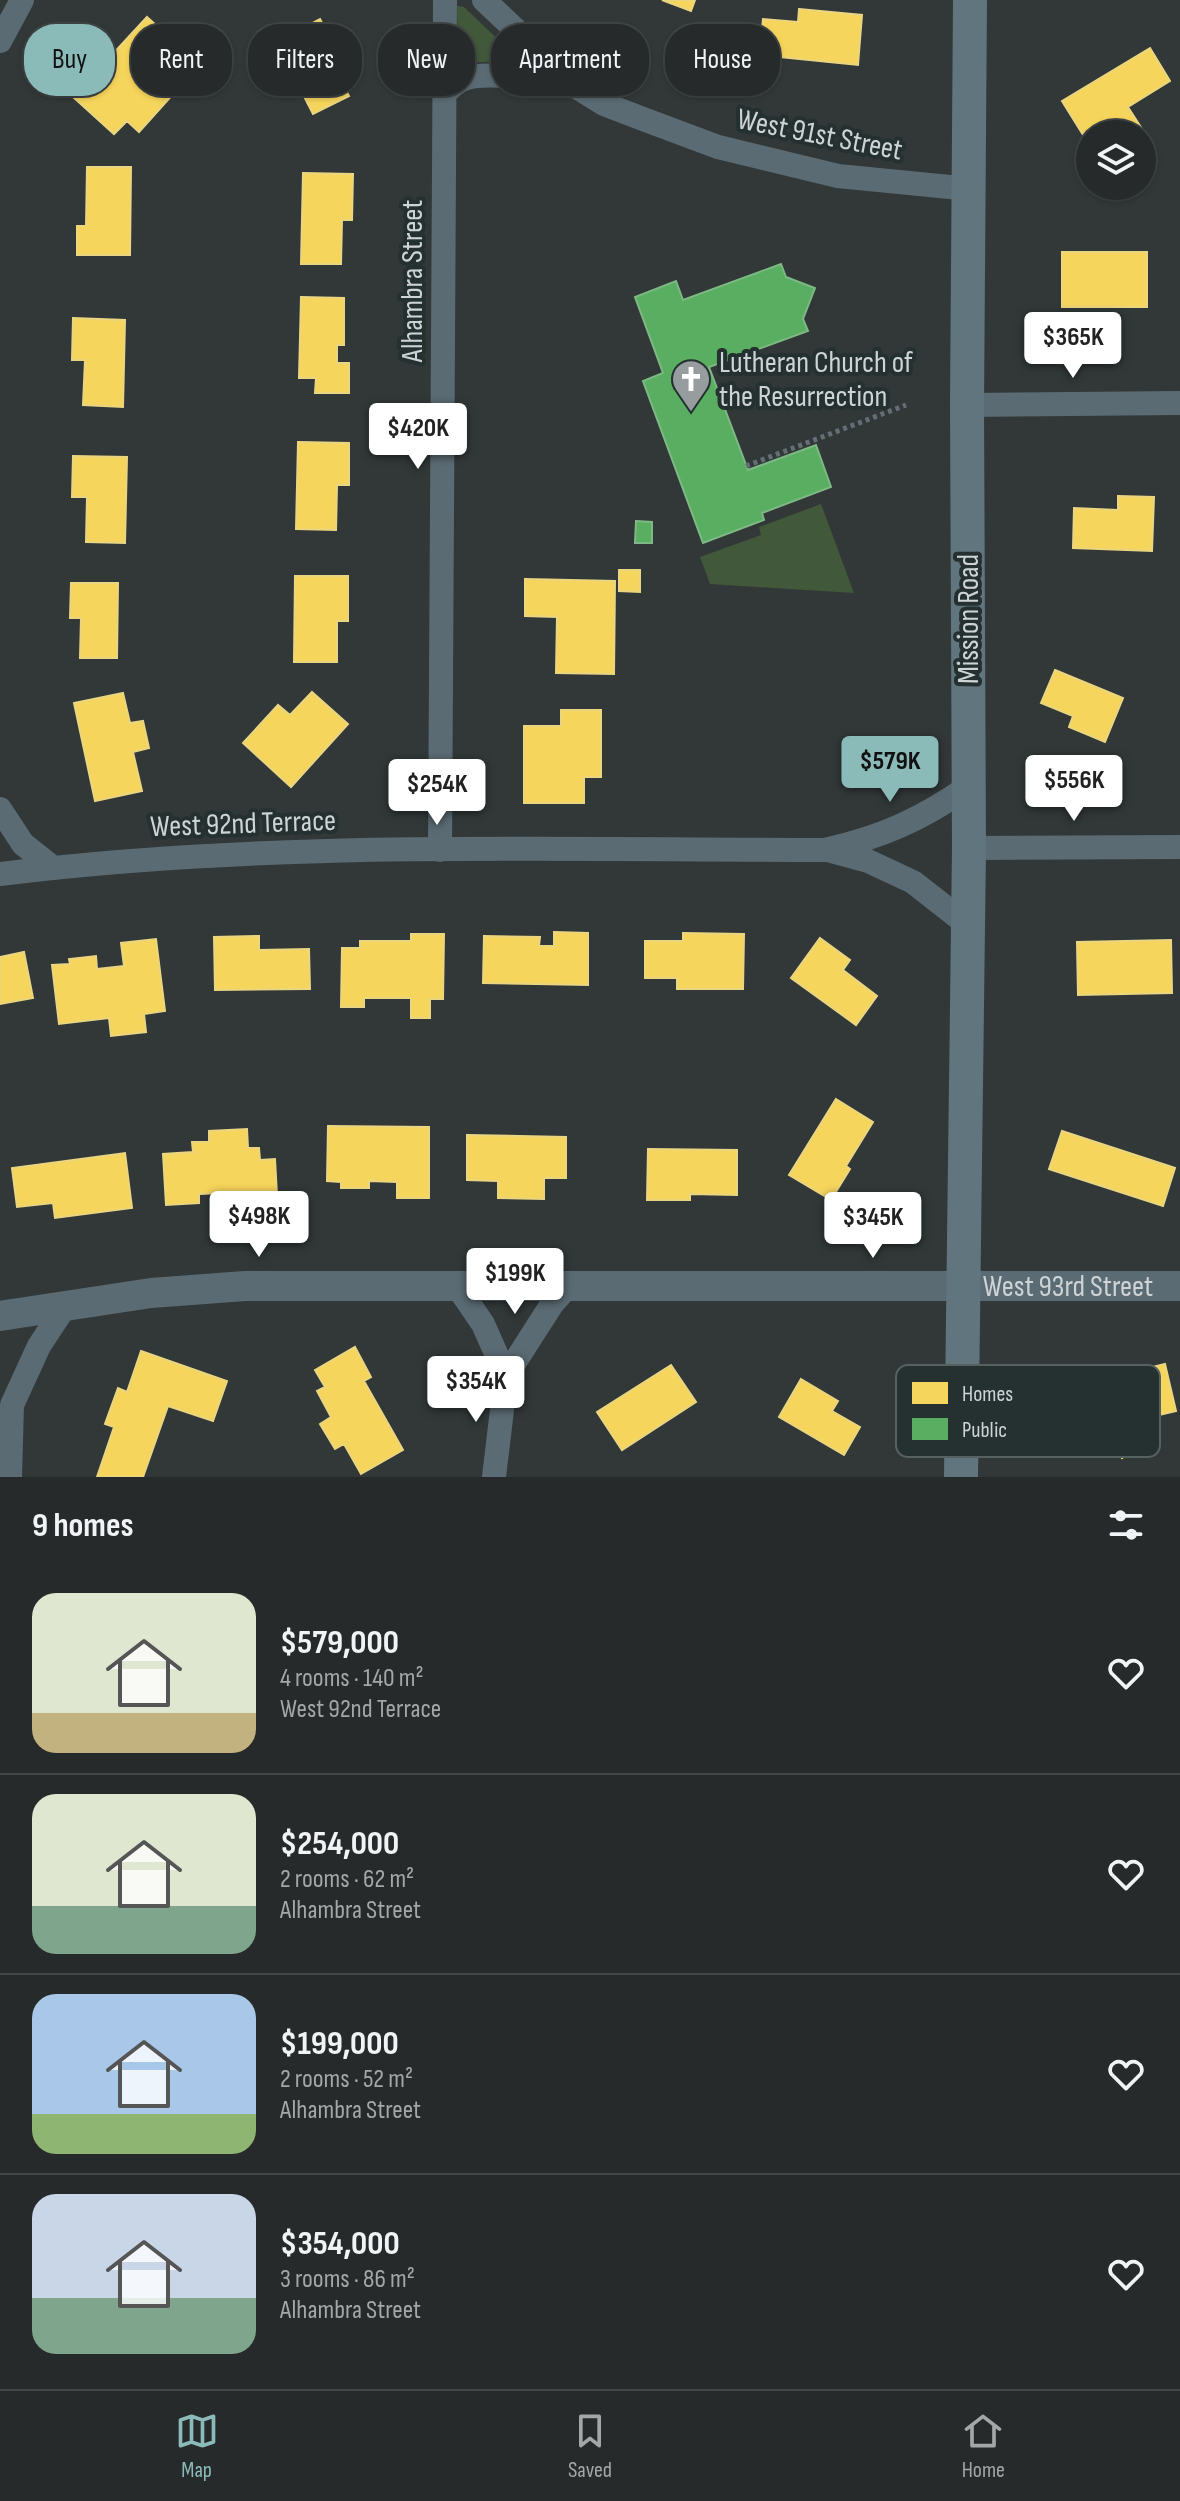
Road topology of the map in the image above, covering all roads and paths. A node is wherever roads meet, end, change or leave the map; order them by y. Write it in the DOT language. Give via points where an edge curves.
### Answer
graph roads {
  1 [pos="22,0"];
  2 [pos="445,0"];
  3 [pos="484,0"];
  4 [pos="970,0"];
  5 [pos="445,24"];
  6 [pos="509,24"];
  7 [pos="0,41"];
  8 [pos="446,96"];
  9 [pos="591,96"];
  10 [pos="970,189"];
  11 [pos="1180,403"];
  12 [pos="906,405"];
  13 [pos="967,405"];
  14 [pos="746,466"];
  15 [pos="968,787"];
  16 [pos="0,809"];
  17 [pos="1180,847"];
  18 [pos="969,848"];
  19 [pos="440,850"];
  20 [pos="825,850"];
  21 [pos="52,867"];
  22 [pos="0,874"];
  23 [pos="968,925"];
  24 [pos="457,1286"];
  25 [pos="964,1286"];
  26 [pos="1180,1286"];
  27 [pos="567,1287"];
  28 [pos="66,1305"];
  29 [pos="0,1316"];
  30 [pos="963,1365"];
  31 [pos="506,1376"];
  32 [pos="6,1397"];
  33 [pos="961,1457"];
  34 [pos="10,1477"];
  35 [pos="494,1477"];
  36 [pos="961,1477"];
  1 -- 7 [label="street"];
  2 -- 5 [label="street, Alhambra Street"];
  3 -- 6 [label="street, West 91st Street"];
  4 -- 10 [label="main road, Mission Road"];
  8 -- 19 [label="street, Alhambra Street"];
  9 -- 10 [label="street, West 91st Street" via="718,147 774,162 838,176"];
  10 -- 13 [label="main road, Mission Road"];
  11 -- 13 [label="street"];
  12 -- 14 [label="path"];
  13 -- 15 [label="main road, Mission Road"];
  15 -- 18 [label="main road, Mission Road"];
  15 -- 20 [label="street, West 92nd Terrace" via="933,812 868,840"];
  16 -- 21 [label="street" via="23,844"];
  17 -- 18 [label="street"];
  18 -- 23 [label="main road, Mission Road"];
  19 -- 20 [label="street, West 92nd Terrace"];
  19 -- 21 [label="street, West 92nd Terrace" via="223,854"];
  20 -- 23 [label="street, West 92nd Terrace" via="868,861 913,882"];
  21 -- 22 [label="street, West 92nd Terrace"];
  23 -- 25 [label="main road, Mission Road"];
  24 -- 27 [label="street, West 93rd Street"];
  24 -- 28 [label="street, West 93rd Street" via="245,1286"];
  24 -- 31 [label="street" via="483,1324"];
  25 -- 26 [label="street, West 93rd Street"];
  25 -- 27 [label="street, West 93rd Street"];
  25 -- 30 [label="main road, Mission Road"];
  27 -- 31 [label="street"];
  28 -- 29 [label="street, West 93rd Street"];
  28 -- 32 [label="street"];
  31 -- 35 [label="street"];
  32 -- 34 [label="street"];
  33 -- 36 [label="main road, Mission Road"];
}
